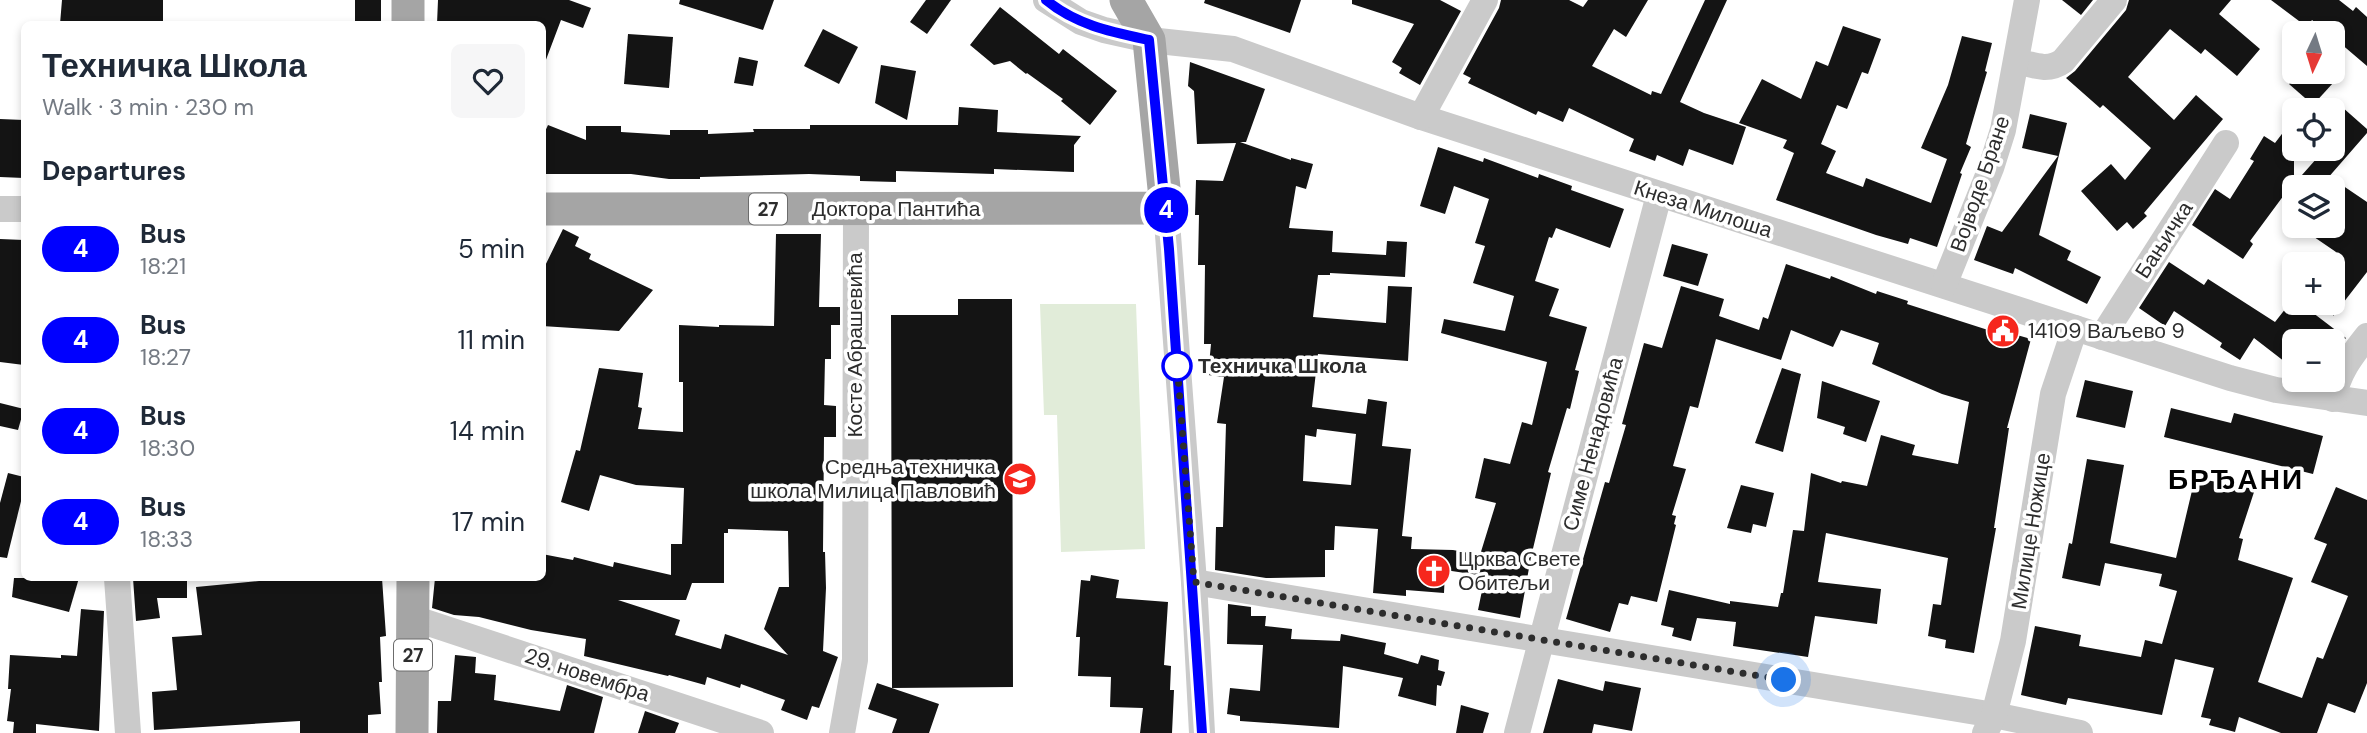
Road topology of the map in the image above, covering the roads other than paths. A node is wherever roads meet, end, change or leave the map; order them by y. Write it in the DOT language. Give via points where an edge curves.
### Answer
graph roads {
  1 [pos="408,0"];
  2 [pos="1046,0"];
  3 [pos="1126,0"];
  4 [pos="1485,0"];
  5 [pos="2026,0"];
  6 [pos="2115,0"];
  7 [pos="408,21"];
  8 [pos="1149,40"];
  9 [pos="2017,61"];
  10 [pos="1421,117"];
  11 [pos="2226,143"];
  12 [pos="1658,195"];
  13 [pos="1166,208"];
  14 [pos="0,209"];
  15 [pos="21,209"];
  16 [pos="546,209"];
  17 [pos="856,209"];
  18 [pos="1944,285"];
  19 [pos="2075,328"];
  20 [pos="2367,336"];
  21 [pos="2102,337"];
  22 [pos="2333,399"];
  23 [pos="2367,402"];
  24 [pos="117,581"];
  25 [pos="412,581"];
  26 [pos="1194,582"];
  27 [pos="413,618"];
  28 [pos="1542,639"];
  29 [pos="1989,724"];
  30 [pos="128,733"];
  31 [pos="412,733"];
  32 [pos="761,733"];
  33 [pos="842,733"];
  34 [pos="1202,733"];
  35 [pos="1517,733"];
  36 [pos="2080,733"];
  1 -- 7 [label="main road"];
  2 -- 8 [label="street, Кнеза Милоша" via="1081,22"];
  3 -- 8 [label="main road"];
  4 -- 10 [label="street"];
  5 -- 9 [label="street, Војводе Бране"];
  6 -- 9 [label="street" via="2055,67"];
  8 -- 10 [label="street, Кнеза Милоша" via="1233,48"];
  8 -- 13 [label="main road"];
  9 -- 18 [label="street, Војводе Бране" via="1991,168"];
  10 -- 12 [label="street, Кнеза Милоша"];
  11 -- 21 [label="street, Бањичка"];
  12 -- 18 [label="street, Кнеза Милоша"];
  12 -- 28 [label="street, Симе Ненадовића"];
  13 -- 17 [label="main road, Доктора Пантића / 27"];
  13 -- 26 [label="street"];
  14 -- 15 [label="street"];
  16 -- 17 [label="main road, Доктора Пантића / 27"];
  17 -- 33 [label="street, Косте Абрашевића" via="855,660"];
  18 -- 19 [label="street, Кнеза Милоша"];
  19 -- 21 [label="street, Кнеза Милоша"];
  19 -- 29 [label="street, Милице Ножице" via="2053,394 2013,641"];
  20 -- 22 [label="street" via="2344,367"];
  21 -- 22 [label="street, Кнеза Милоша" via="2241,381"];
  22 -- 23 [label="street, Кнеза Милоша"];
  24 -- 30 [label="street"];
  25 -- 27 [label="main road, 27"];
  26 -- 28 [label="street"];
  26 -- 34 [label="street"];
  27 -- 31 [label="main road, 27"];
  27 -- 32 [label="street, 29. новембра"];
  28 -- 29 [label="street"];
  28 -- 35 [label="street, Симе Ненадовића"];
  29 -- 36 [label="street"];
}
